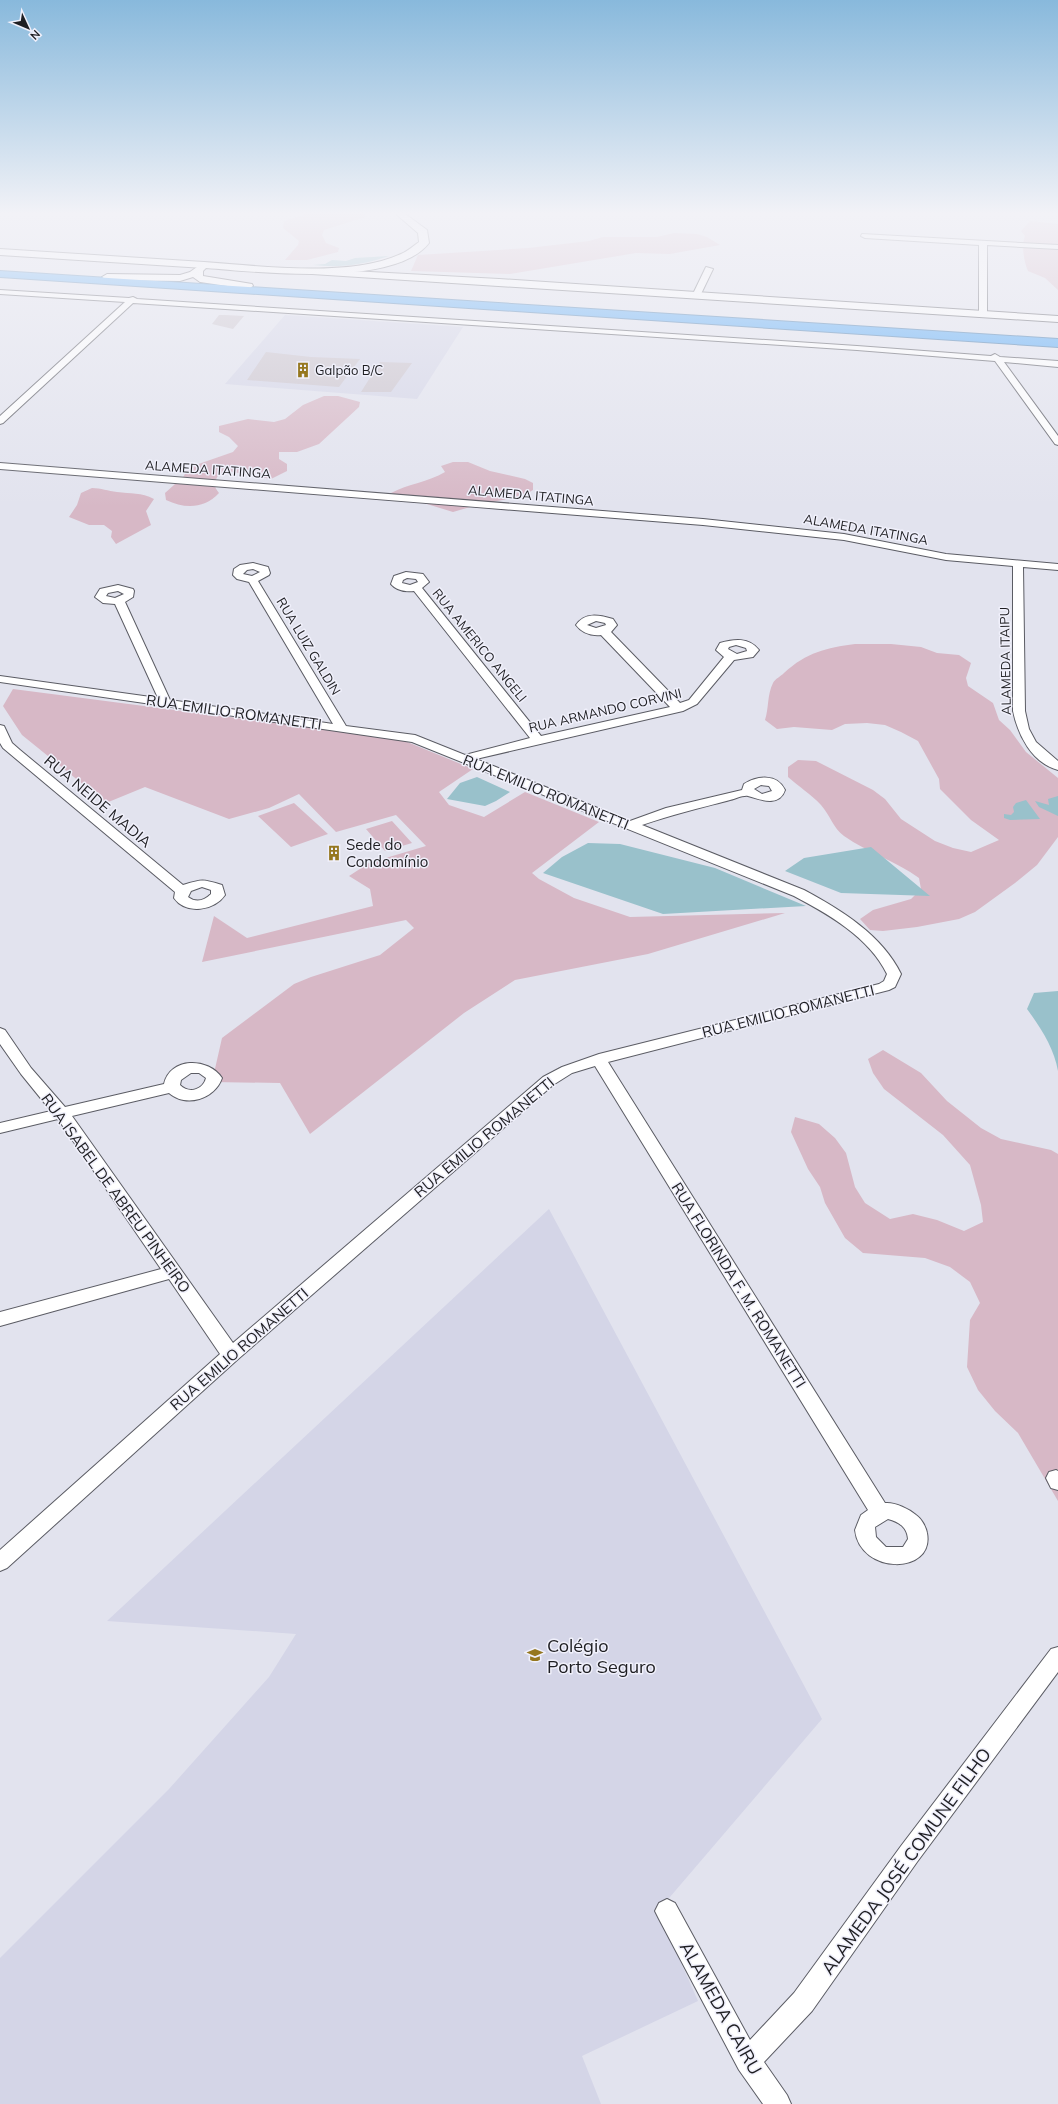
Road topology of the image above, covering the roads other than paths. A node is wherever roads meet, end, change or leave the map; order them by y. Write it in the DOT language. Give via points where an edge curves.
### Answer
graph roads {
  1 [pos="120,311"];
  2 [pos="313,311"];
  3 [pos="570,311"];
  4 [pos="648,311"];
  5 [pos="938,311"];
  6 [pos="983,314"];
  7 [pos="1058,319"];
  8 [pos="950,336"];
  9 [pos="1058,337"];
  10 [pos="1030,341"];
  11 [pos="1058,343"];
  12 [pos="995,356"];
  13 [pos="1058,364"];
  14 [pos="0,421"];
  15 [pos="1058,442"];
  16 [pos="0,466"];
  17 [pos="1018,564"];
  18 [pos="1058,567"];
  19 [pos="252,579"];
  20 [pos="416,587"];
  21 [pos="119,601"];
  22 [pos="604,631"];
  23 [pos="731,656"];
  24 [pos="0,679"];
  25 [pos="165,702"];
  26 [pos="678,709"];
  27 [pos="342,728"];
  28 [pos="0,729"];
  29 [pos="538,740"];
  30 [pos="4,746"];
  31 [pos="465,759"];
  32 [pos="1058,766"];
  33 [pos="749,792"];
  34 [pos="628,826"];
  35 [pos="182,891"];
  36 [pos="0,1033"];
  37 [pos="599,1059"];
  38 [pos="172,1087"];
  39 [pos="62,1114"];
  40 [pos="0,1128"];
  41 [pos="173,1272"];
  42 [pos="0,1319"];
  43 [pos="231,1355"];
  44 [pos="880,1512"];
  45 [pos="0,1562"];
  46 [pos="1058,1656"];
  47 [pos="667,1911"];
  48 [pos="748,2061"];
  49 [pos="778,2104"];
  1 -- 14 [label="street"];
  2 -- 12 [label="street"];
  3 -- 8 [label="highway"];
  4 -- 9 [label="highway"];
  5 -- 6 [label="street"];
  6 -- 7 [label="street"];
  8 -- 10 [label="highway"];
  8 -- 12 [label="highway" via="981,343"];
  10 -- 11 [label="highway"];
  10 -- 12 [label="highway" via="1001,343 994,347"];
  12 -- 13 [label="street"];
  12 -- 15 [label="street"];
  16 -- 17 [label="street, ALAMEDA ITATINGA" via="704,522 844,537 924,554"];
  17 -- 18 [label="street, ALAMEDA ITATINGA"];
  17 -- 32 [label="street, ALAMEDA ITAIPU" via="1019,712 1022,727 1031,745"];
  19 -- 27 [label="street, RUA LUIZ GALDIN"];
  20 -- 29 [label="street, RUA AMERICO ANGELI"];
  21 -- 25 [label="street"];
  22 -- 26 [label="street"];
  23 -- 26 [label="street, RUA ARMANDO CORVINI" via="698,697"];
  24 -- 25 [label="street, RUA EMILIO ROMANETTI"];
  25 -- 27 [label="street, RUA EMILIO ROMANETTI"];
  26 -- 29 [label="street, RUA ARMANDO CORVINI"];
  27 -- 31 [label="street, RUA EMILIO ROMANETTI" via="415,739"];
  28 -- 30 [label="street, RUA NEIDE MADIA"];
  29 -- 31 [label="street, RUA ARMANDO CORVINI"];
  30 -- 35 [label="street, RUA NEIDE MADIA"];
  31 -- 34 [label="street, RUA EMILIO ROMANETTI"];
  33 -- 34 [label="street" via="670,811"];
  34 -- 37 [label="street, RUA EMILIO ROMANETTI" via="799,893 822,905 838,915 870,944 894,974 890,984 884,987"];
  36 -- 39 [label="street, RUA ISABEL DE ABREU PINHEIRO"];
  37 -- 43 [label="street, RUA EMILIO ROMANETTI" via="567,1070 548,1081"];
  37 -- 44 [label="street, RUA FLORINDA F. M. ROMANETTI"];
  38 -- 39 [label="street"];
  39 -- 40 [label="street"];
  39 -- 41 [label="street, RUA ISABEL DE ABREU PINHEIRO"];
  41 -- 42 [label="street"];
  41 -- 43 [label="street, RUA ISABEL DE ABREU PINHEIRO"];
  43 -- 45 [label="street, RUA EMILIO ROMANETTI"];
  46 -- 48 [label="street, ALAMEDA JOSÉ COMUNE FILHO" via="909,1854 803,2002"];
  47 -- 48 [label="street, ALAMEDA CAIRU"];
  48 -- 49 [label="street, ALAMEDA CAIRU"];
}
